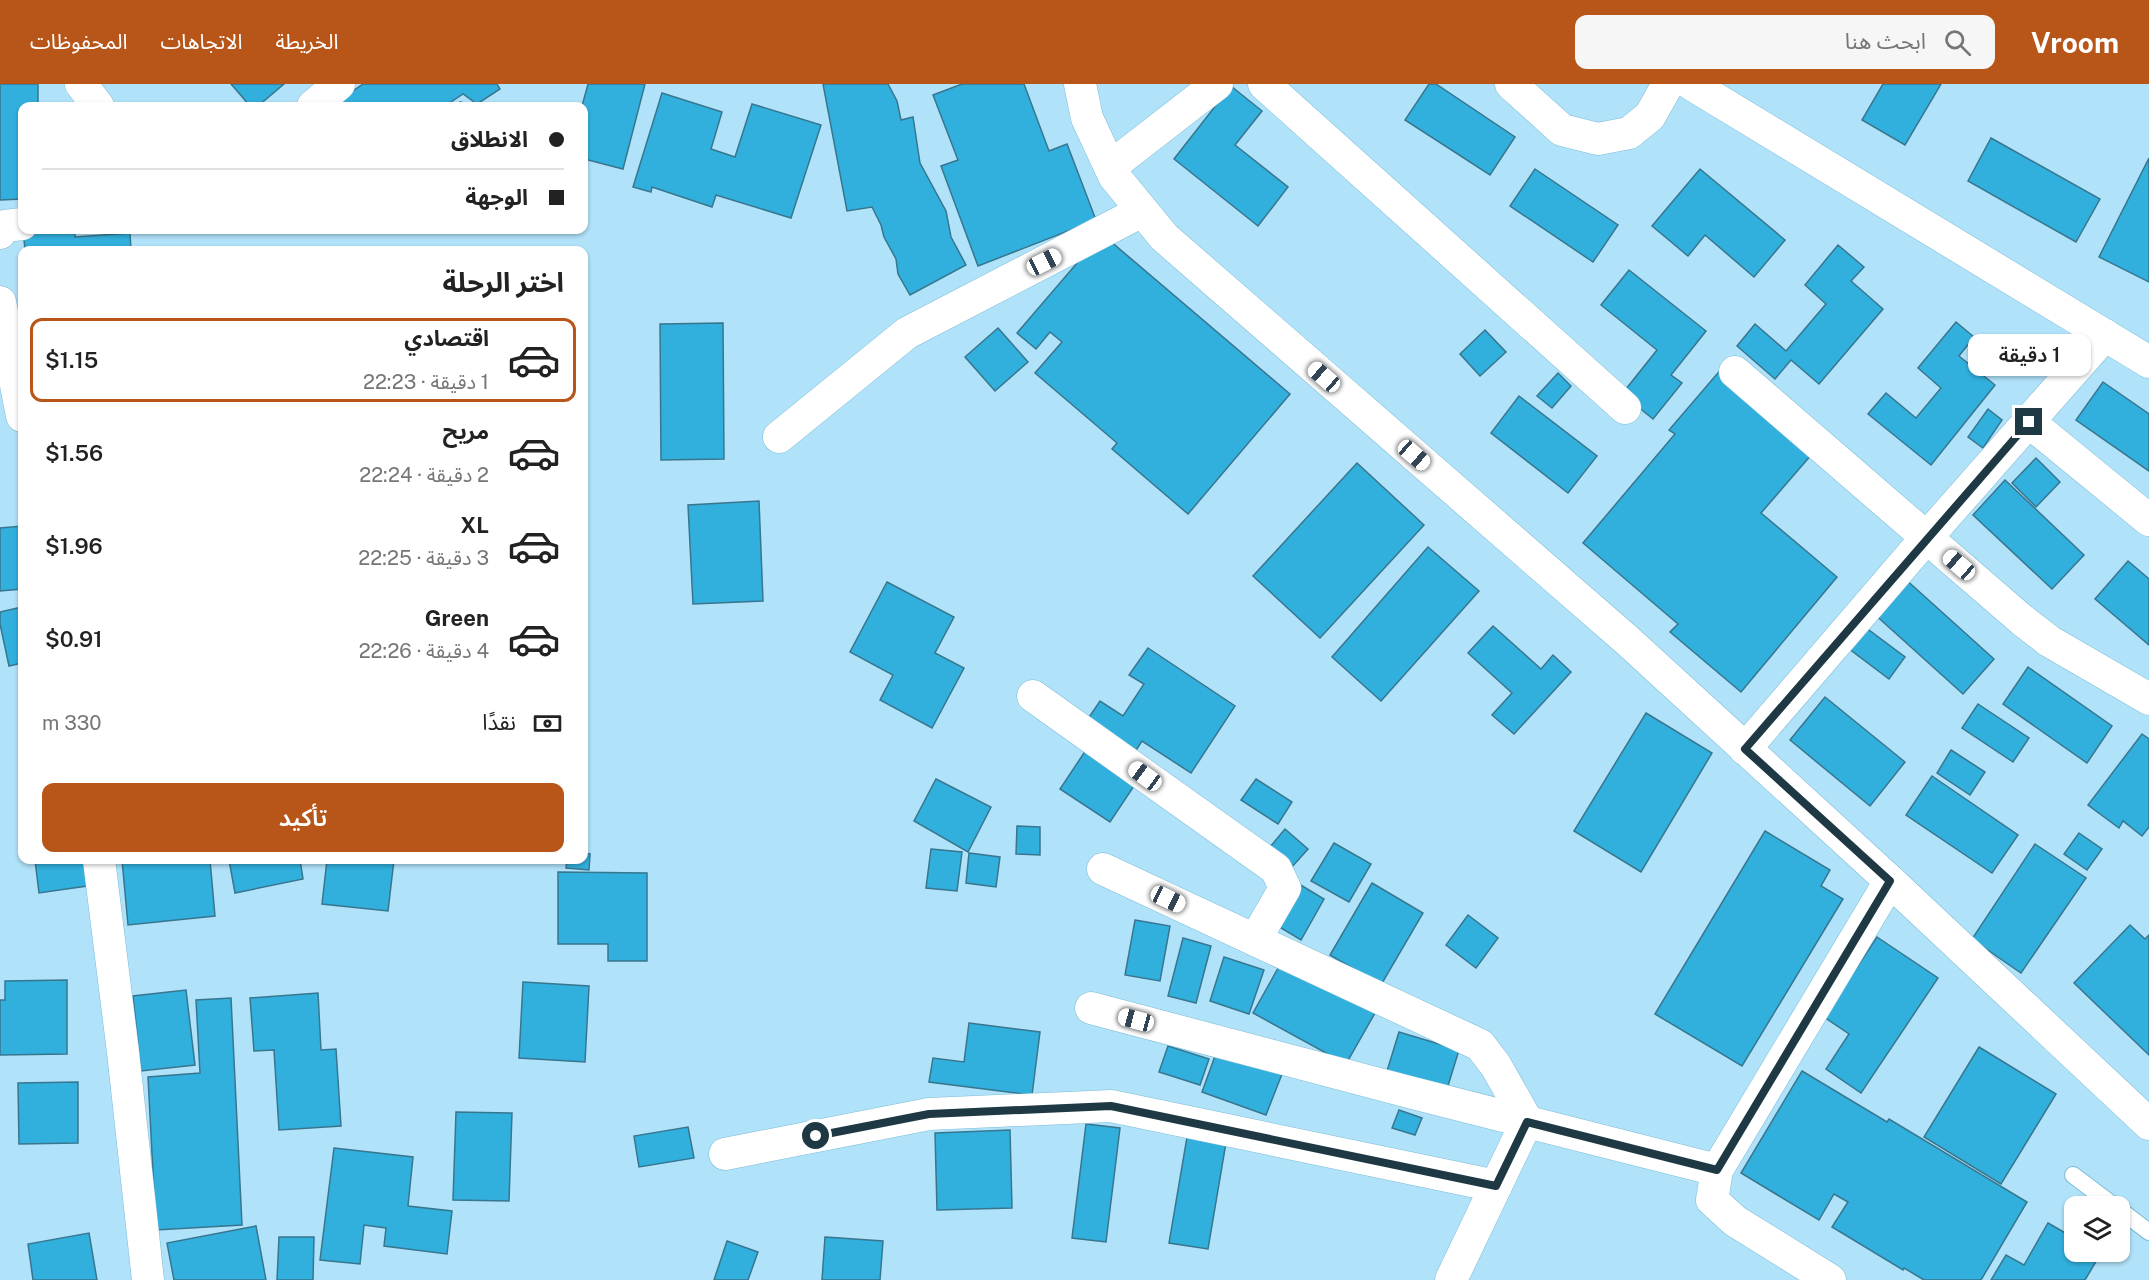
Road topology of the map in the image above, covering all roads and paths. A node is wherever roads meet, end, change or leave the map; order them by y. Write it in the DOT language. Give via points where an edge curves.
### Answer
graph roads {
  1 [pos="81,84"];
  2 [pos="339,84"];
  3 [pos="1080,84"];
  4 [pos="1217,84"];
  5 [pos="1264,84"];
  6 [pos="1511,84"];
  7 [pos="1668,84"];
  8 [pos="1691,84"];
  9 [pos="95,102"];
  10 [pos="318,102"];
  11 [pos="1110,167"];
  12 [pos="1142,211"];
  13 [pos="18,224"];
  14 [pos="0,233"];
  15 [pos="0,302"];
  16 [pos="2105,335"];
  17 [pos="2149,362"];
  18 [pos="1735,372"];
  19 [pos="18,395"];
  20 [pos="1625,408"];
  21 [pos="2029,422"];
  22 [pos="779,437"];
  23 [pos="2149,520"];
  24 [pos="1927,537"];
  25 [pos="1033,696"];
  26 [pos="2149,699"];
  27 [pos="1745,749"];
  28 [pos="100,864"];
  29 [pos="1103,868"];
  30 [pos="1890,881"];
  31 [pos="1255,940"];
  32 [pos="1091,1008"];
  33 [pos="1527,1122"];
  34 [pos="2149,1124"];
  35 [pos="725,1154"];
  36 [pos="1717,1170"];
  37 [pos="2073,1175"];
  38 [pos="1496,1186"];
  39 [pos="2101,1196"];
  40 [pos="2130,1218"];
  41 [pos="2149,1232"];
  42 [pos="148,1280"];
  43 [pos="1451,1280"];
  44 [pos="1830,1280"];
  1 -- 9 [label="street"];
  2 -- 10 [label="street"];
  3 -- 11 [label="street" via="1087,118"];
  4 -- 11 [label="street"];
  5 -- 20 [label="street"];
  6 -- 7 [label="street" via="1562,130 1598,139 1629,133 1650,116"];
  8 -- 16 [label="street"];
  11 -- 12 [label="street"];
  12 -- 22 [label="street" via="907,333"];
  12 -- 27 [label="street" via="1164,237 1628,641"];
  13 -- 14 [label="street" via="5,226"];
  15 -- 19 [label="street"];
  16 -- 17 [label="street"];
  16 -- 21 [label="street"];
  18 -- 24 [label="street"];
  21 -- 23 [label="street"];
  21 -- 24 [label="street"];
  24 -- 26 [label="street" via="2049,641"];
  24 -- 27 [label="street"];
  25 -- 31 [label="street" via="1275,869 1285,888"];
  27 -- 30 [label="street"];
  28 -- 42 [label="street"];
  29 -- 31 [label="street"];
  30 -- 34 [label="street"];
  30 -- 36 [label="street"];
  31 -- 33 [label="street" via="1480,1045"];
  32 -- 33 [label="street"];
  33 -- 36 [label="street"];
  33 -- 38 [label="street"];
  35 -- 38 [label="street" via="929,1114 1111,1106"];
  36 -- 44 [label="street" via="1712,1200 1735,1221"];
  37 -- 39 [label="lane"];
  38 -- 43 [label="street"];
  40 -- 41 [label="lane"];
}
